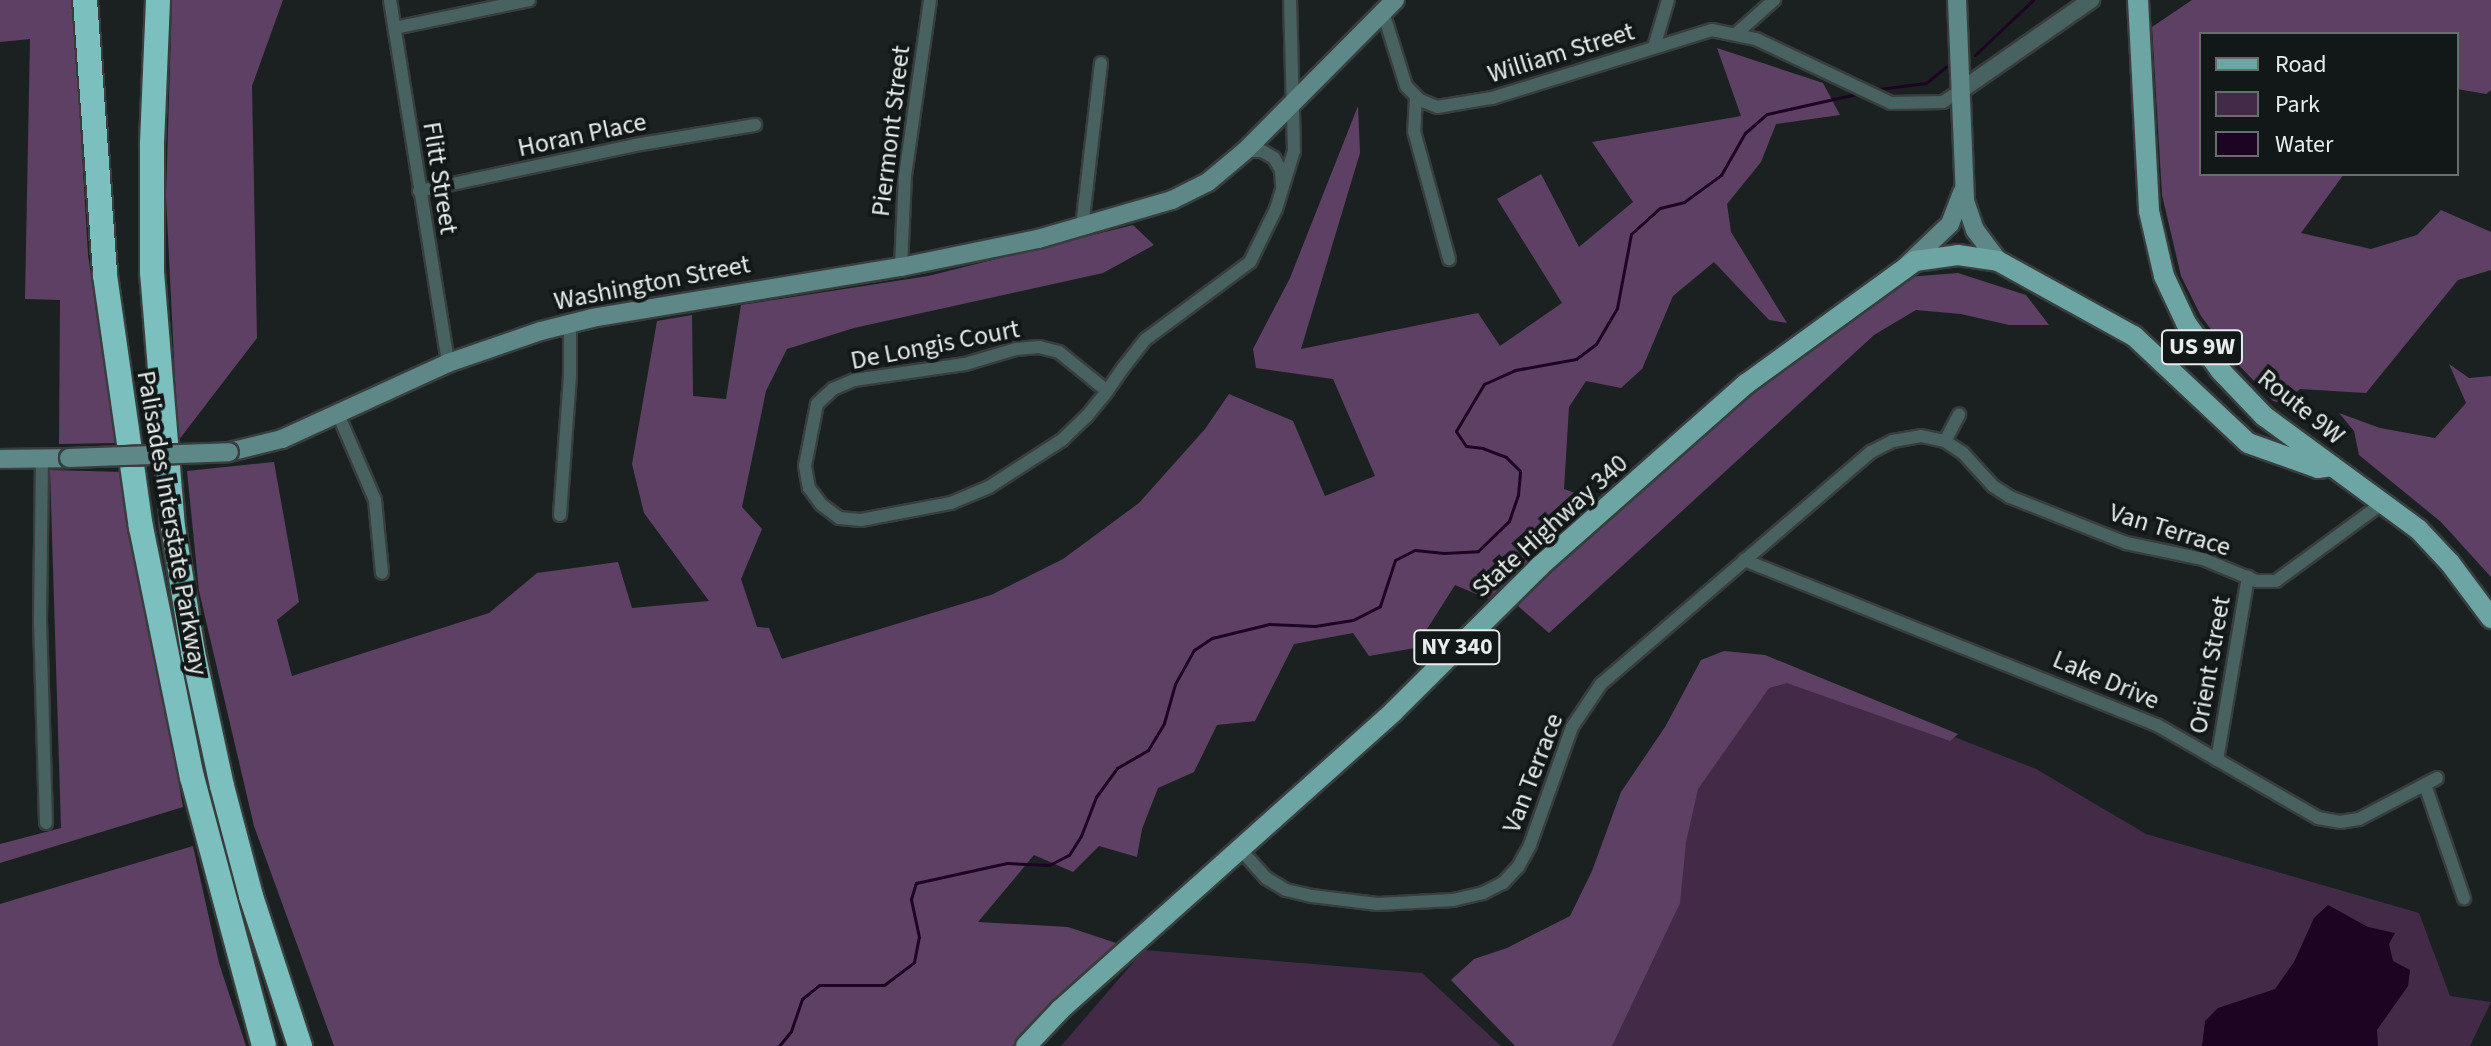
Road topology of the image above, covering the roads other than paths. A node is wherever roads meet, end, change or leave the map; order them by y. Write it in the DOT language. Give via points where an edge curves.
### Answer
graph roads {
  1 [pos="85,0"];
  2 [pos="158,0"];
  3 [pos="390,0"];
  4 [pos="529,0"];
  5 [pos="930,0"];
  6 [pos="1290,0"];
  7 [pos="1668,0"];
  8 [pos="1774,0"];
  9 [pos="1957,0"];
  10 [pos="2091,0"];
  11 [pos="2138,0"];
  12 [pos="1389,6"];
  13 [pos="395,28"];
  14 [pos="1737,33"];
  15 [pos="1654,47"];
  16 [pos="1101,63"];
  17 [pos="1960,91"];
  18 [pos="1416,97"];
  19 [pos="1293,103"];
  20 [pos="755,125"];
  21 [pos="1245,151"];
  22 [pos="1963,181"];
  23 [pos="419,191"];
  24 [pos="1282,193"];
  25 [pos="1082,227"];
  26 [pos="1449,259"];
  27 [pos="1998,261"];
  28 [pos="1905,266"];
  29 [pos="901,267"];
  30 [pos="570,324"];
  31 [pos="448,363"];
  32 [pos="1107,391"];
  33 [pos="338,414"];
  34 [pos="1959,415"];
  35 [pos="1945,441"];
  36 [pos="42,458"];
  37 [pos="0,459"];
  38 [pos="2332,466"];
  39 [pos="2384,502"];
  40 [pos="560,515"];
  41 [pos="1744,560"];
  42 [pos="382,573"];
  43 [pos="2248,577"];
  44 [pos="2491,618"];
  45 [pos="2217,760"];
  46 [pos="46,823"];
  47 [pos="1240,849"];
  48 [pos="2464,898"];
  49 [pos="264,1046"];
  50 [pos="300,1046"];
  51 [pos="1026,1046"];
  1 -- 49 [label="highway, Palisades Interstate Parkway" via="98,204 119,387 156,611 210,851"];
  2 -- 50 [label="highway, Palisades Interstate Parkway" via="151,230 160,400 186,610 236,843"];
  3 -- 13 [label="street, Flitt Street"];
  4 -- 13 [label="street"];
  5 -- 29 [label="street, Piermont Street" via="905,176"];
  6 -- 19 [label="street"];
  7 -- 15 [label="street"];
  8 -- 14 [label="street"];
  9 -- 17 [label="main road, NY 340"];
  10 -- 17 [label="street"];
  11 -- 38 [label="main road, Route 9W / US 9W" via="2147,183 2164,276 2194,335 2250,403"];
  12 -- 18 [label="street" via="1401,77"];
  12 -- 19 [label="main road, Washington Street"];
  13 -- 23 [label="street, Flitt Street"];
  14 -- 15 [label="street, William Street" via="1707,31"];
  14 -- 17 [label="street, William Street" via="1896,104 1943,102"];
  15 -- 18 [label="street, William Street" via="1470,104 1437,107"];
  16 -- 25 [label="street"];
  17 -- 22 [label="main road, NY 340"];
  18 -- 26 [label="street" via="1414,131"];
  19 -- 21 [label="main road, Washington Street"];
  19 -- 24 [label="street" via="1294,151"];
  20 -- 23 [label="street, Horan Place"];
  21 -- 24 [label="street" via="1274,158 1281,170"];
  21 -- 25 [label="main road, Washington Street" via="1208,182 1172,200"];
  22 -- 27 [label="main road" via="1972,223"];
  22 -- 28 [label="main road, State Highway 340 / NY 340" via="1950,224"];
  23 -- 31 [label="street, Flitt Street"];
  24 -- 32 [label="street" via="1250,262 1146,339"];
  25 -- 29 [label="main road, Washington Street"];
  27 -- 28 [label="main road" via="1942,256"];
  27 -- 38 [label="main road" via="2134,336 2248,443 2318,468"];
  28 -- 47 [label="main road, State Highway 340 / NY 340" via="1746,384 1540,566 1394,711"];
  29 -- 30 [label="main road, Washington Street"];
  30 -- 31 [label="main road, Washington Street" via="494,344"];
  30 -- 40 [label="street"];
  31 -- 33 [label="main road, Washington Street"];
  32 -- 32 [label="street, De Longis Court" via="1059,352 1039,347 854,380 817,404 805,466 809,488 839,518 861,520 951,503 1039,457"];
  33 -- 36 [label="main road, Washington Street, bridge" via="275,442 229,452"];
  33 -- 42 [label="street" via="375,500"];
  34 -- 35 [label="street"];
  35 -- 41 [label="street, Van Terrace" via="1921,436 1871,452"];
  35 -- 43 [label="street, Van Terrace" via="2010,497 2126,543 2203,559"];
  36 -- 37 [label="main road, Washington Street"];
  36 -- 46 [label="street"];
  38 -- 39 [label="main road, Route 9W / US 9W"];
  39 -- 43 [label="street, Van Terrace" via="2276,581"];
  39 -- 44 [label="main road, Route 9W / US 9W" via="2435,546"];
  41 -- 45 [label="street, Lake Drive" via="2094,697"];
  41 -- 47 [label="street, Van Terrace" via="1585,703 1530,845 1503,883 1453,900 1378,904 1312,896 1266,878"];
  43 -- 45 [label="street, Orient Street"];
  45 -- 48 [label="street, Lake Drive" via="2307,814 2329,821 2359,819 2431,781"];
  47 -- 51 [label="main road, State Highway 340 / NY 340"];
}
